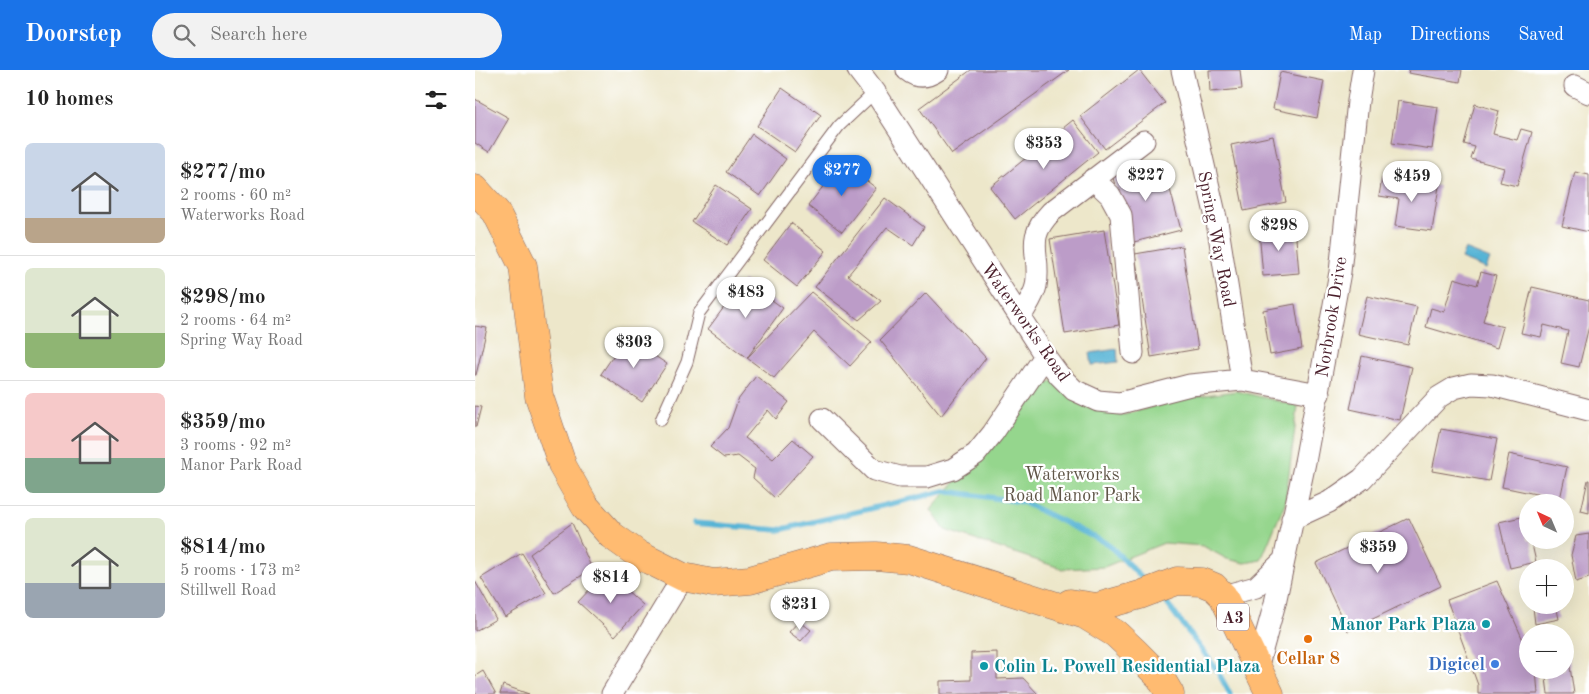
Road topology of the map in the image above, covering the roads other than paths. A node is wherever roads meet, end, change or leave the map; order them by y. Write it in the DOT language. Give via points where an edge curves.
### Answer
graph roads {
  1 [pos="858,70"];
  2 [pos="907,70"];
  3 [pos="939,70"];
  4 [pos="1182,70"];
  5 [pos="1363,70"];
  6 [pos="875,92"];
  7 [pos="1144,141"];
  8 [pos="1093,180"];
  9 [pos="475,189"];
  10 [pos="1020,318"];
  11 [pos="1133,353"];
  12 [pos="1045,356"];
  13 [pos="1242,380"];
  14 [pos="1319,394"];
  15 [pos="1589,410"];
  16 [pos="822,419"];
  17 [pos="661,420"];
  18 [pos="1292,519"];
  19 [pos="1282,562"];
  20 [pos="683,577"];
  21 [pos="1223,596"];
  22 [pos="1133,597"];
  23 [pos="1033,598"];
  24 [pos="1257,668"];
  25 [pos="1165,686"];
  26 [pos="612,694"];
  27 [pos="1270,694"];
  1 -- 6 [label="street, Waterworks Road"];
  2 -- 3 [label="street" via="922,77"];
  4 -- 13 [label="street, Spring Way Road" via="1217,222"];
  5 -- 14 [label="street, Norbrook Drive" via="1340,272"];
  6 -- 10 [label="street, Waterworks Road"];
  6 -- 17 [label="lane" via="839,126 699,313 687,362"];
  7 -- 8 [label="street"];
  8 -- 10 [label="street" via="1041,222 1035,234 1036,288"];
  8 -- 11 [label="street" via="1110,196 1121,215"];
  9 -- 20 [label="main road, A3" via="496,212 523,266 539,396 563,467 585,506 611,535 639,555"];
  10 -- 12 [label="street, Waterworks Road"];
  12 -- 13 [label="street, Waterworks Road" via="1074,390 1098,401 1120,403 1190,385"];
  12 -- 16 [label="street" via="976,454 953,469 927,477 900,477 874,470"];
  13 -- 14 [label="street, Waterworks Road"];
  14 -- 18 [label="street, Norbrook Drive"];
  15 -- 18 [label="street" via="1492,386 1471,384 1454,388 1439,398 1362,479 1329,502"];
  18 -- 19 [label="street, Norbrook Drive"];
  19 -- 21 [label="street" via="1256,587"];
  19 -- 24 [label="street, Norbrook Drive" via="1275,603"];
  20 -- 23 [label="main road, A3" via="713,583 750,580 831,558 876,556 909,559"];
  20 -- 26 [label="street"];
  21 -- 22 [label="main road, A3" via="1202,582 1177,580"];
  21 -- 24 [label="main road, A3"];
  22 -- 23 [label="main road, A3" via="1097,607"];
  22 -- 25 [label="main road" via="1124,608"];
  23 -- 25 [label="main road, A3" via="1100,623 1116,634"];
  24 -- 27 [label="main road, A3"];
}
